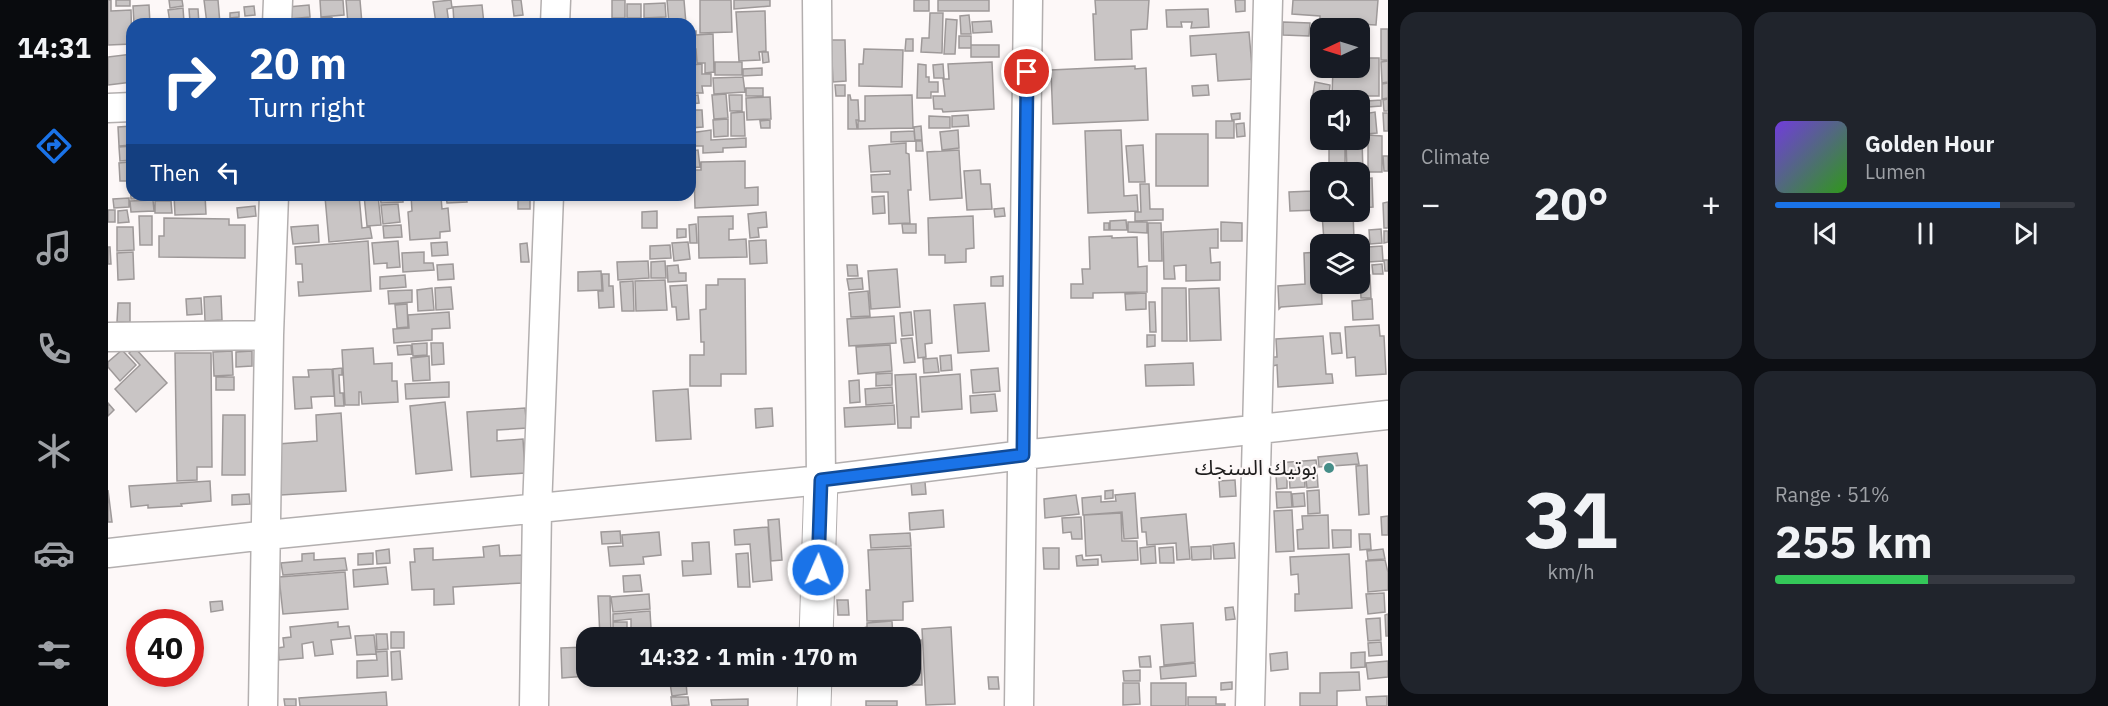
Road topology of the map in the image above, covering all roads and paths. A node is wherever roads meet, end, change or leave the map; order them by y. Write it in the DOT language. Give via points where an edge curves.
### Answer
graph roads {
  1 [pos="278,0"];
  2 [pos="556,0"];
  3 [pos="817,0"];
  4 [pos="1028,0"];
  5 [pos="1268,0"];
  6 [pos="278,18"];
  7 [pos="555,18"];
  8 [pos="126,107"];
  9 [pos="108,108"];
  10 [pos="274,201"];
  11 [pos="549,201"];
  12 [pos="269,335"];
  13 [pos="108,337"];
  14 [pos="1388,415"];
  15 [pos="1256,430"];
  16 [pos="1023,455"];
  17 [pos="821,480"];
  18 [pos="537,509"];
  19 [pos="267,535"];
  20 [pos="108,553"];
  21 [pos="816,627"];
  22 [pos="815,687"];
  23 [pos="263,706"];
  24 [pos="534,706"];
  25 [pos="814,706"];
  26 [pos="1019,706"];
  27 [pos="1250,706"];
  1 -- 6 [label="street"];
  2 -- 7 [label="street"];
  3 -- 17 [label="street"];
  4 -- 16 [label="street"];
  5 -- 15 [label="street"];
  8 -- 9 [label="street"];
  10 -- 12 [label="street"];
  11 -- 18 [label="street"];
  12 -- 13 [label="street"];
  12 -- 19 [label="street"];
  14 -- 15 [label="street"];
  15 -- 16 [label="street"];
  15 -- 27 [label="street"];
  16 -- 17 [label="street"];
  16 -- 26 [label="street"];
  17 -- 18 [label="street"];
  17 -- 21 [label="street"];
  18 -- 19 [label="street"];
  18 -- 24 [label="street"];
  19 -- 20 [label="street"];
  19 -- 23 [label="street"];
  22 -- 25 [label="street"];
}
